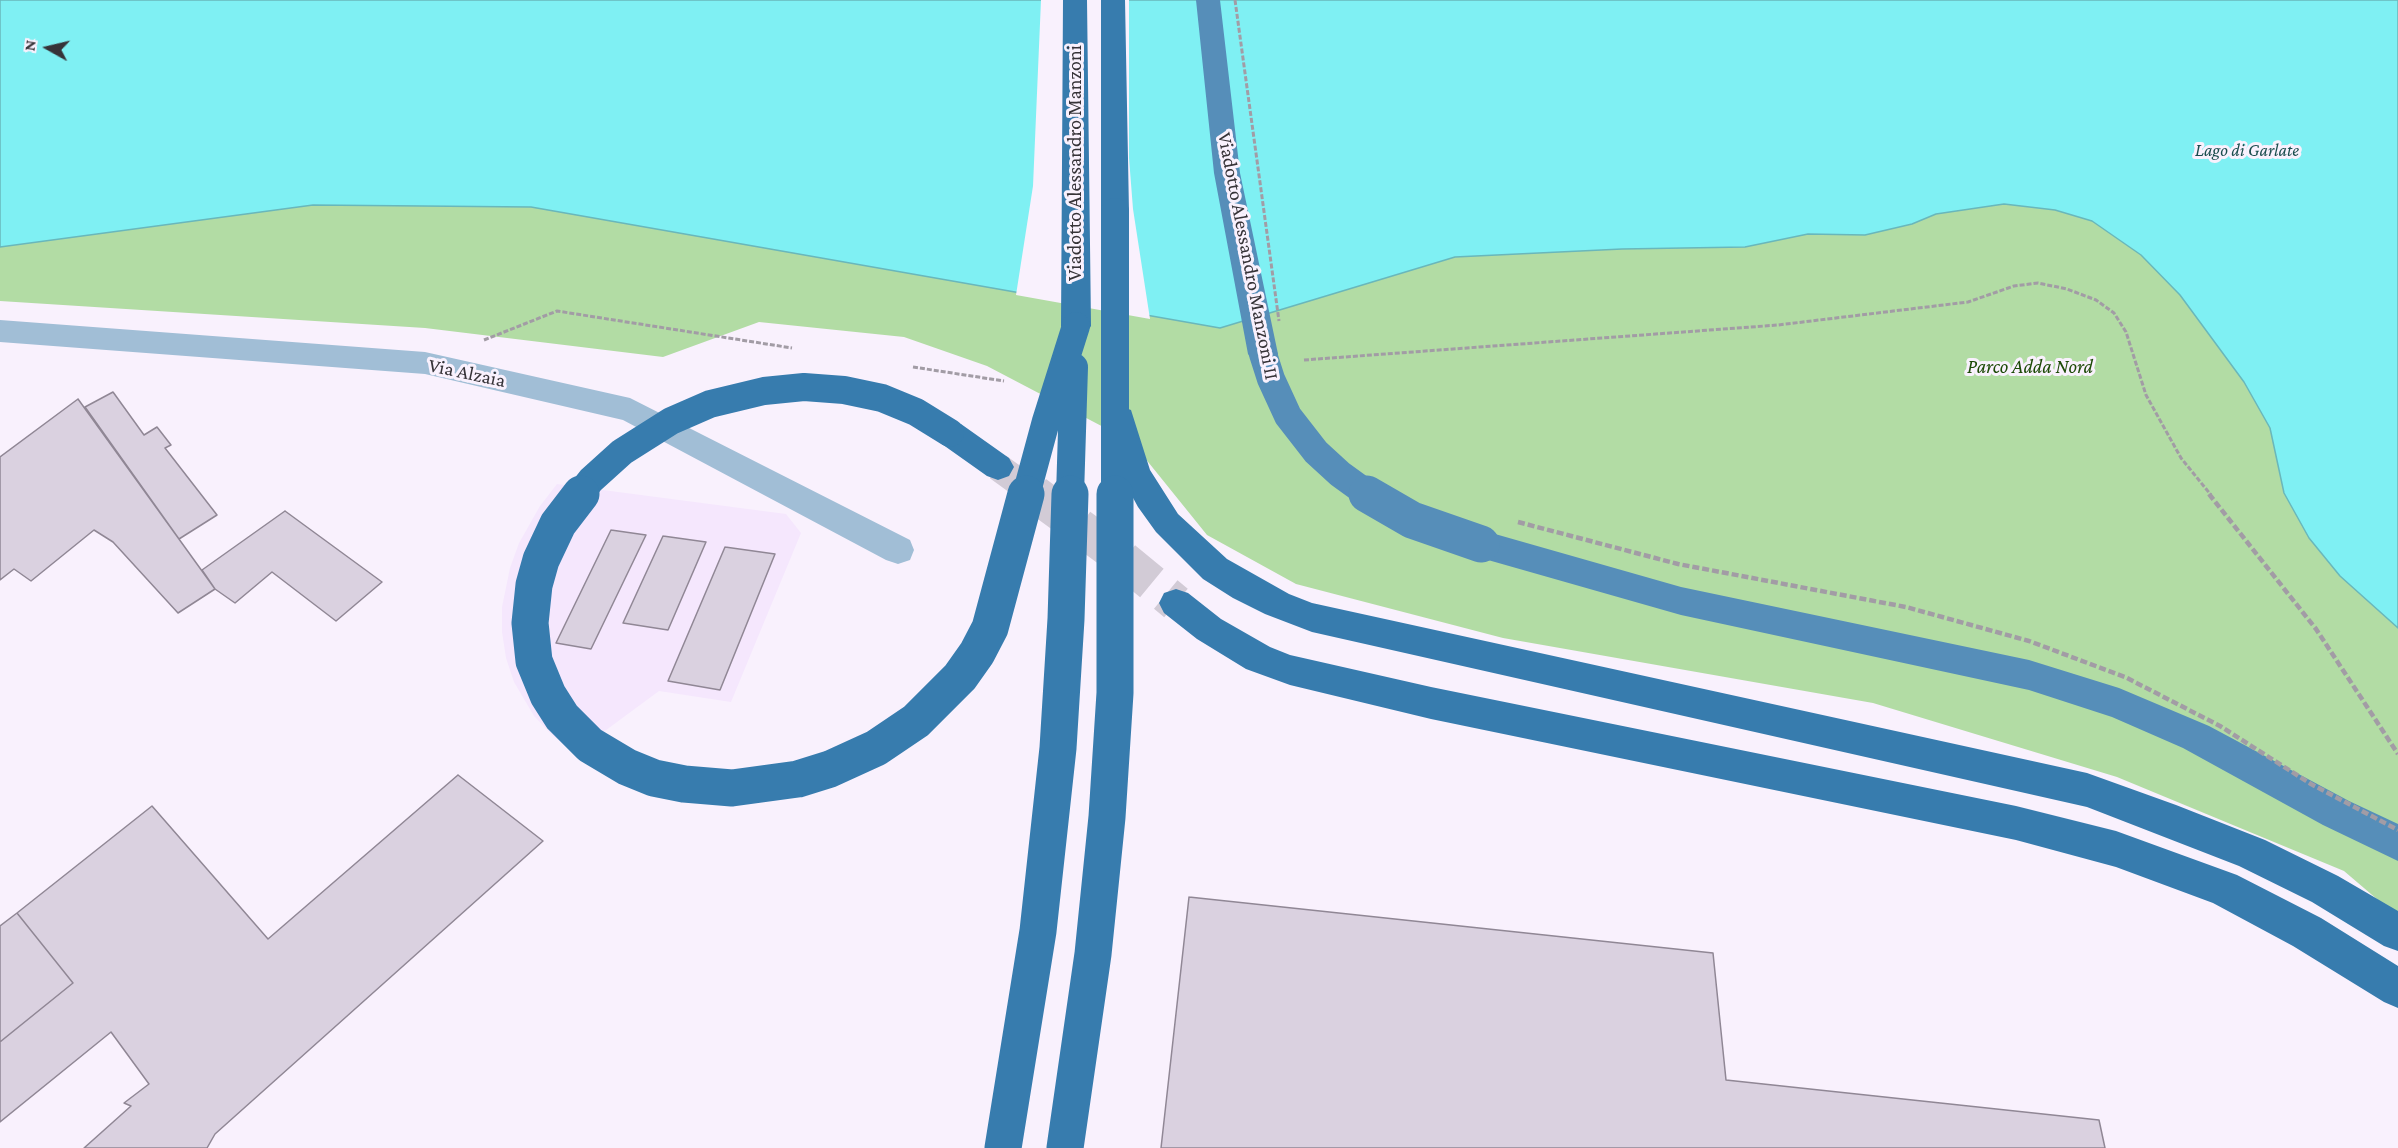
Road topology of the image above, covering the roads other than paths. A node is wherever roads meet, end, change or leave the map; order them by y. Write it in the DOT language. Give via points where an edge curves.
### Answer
graph roads {
  1 [pos="1075,0"];
  2 [pos="1113,0"];
  3 [pos="1208,0"];
  4 [pos="1114,213"];
  5 [pos="1076,326"];
  6 [pos="0,331"];
  7 [pos="998,466"];
  8 [pos="898,550"];
  9 [pos="1176,603"];
  10 [pos="2398,843"];
  11 [pos="2398,932"];
  12 [pos="2398,988"];
  13 [pos="1003,1148"];
  14 [pos="1065,1148"];
  1 -- 5 [label="highway, Viadotto Alessandro Manzoni"];
  2 -- 4 [label="highway, Viadotto Alessandro Manzoni"];
  3 -- 10 [label="main road, Viadotto Alessandro Manzoni II, bridge" via="1227,173 1266,366 1297,429 1316,452 1366,494 1412,520 1481,544 1681,601 2029,675 2119,704 2196,737"];
  4 -- 11 [label="highway, bridge" via="1120,418 1128,452 1141,485 1167,523 1215,568 1245,588 1312,617 2087,790 2252,853 2325,889"];
  4 -- 14 [label="highway, bridge" via="1115,693 1093,954"];
  5 -- 7 [label="highway, bridge" via="990,628 960,677 916,721 876,748 798,779 732,788 684,784 627,767 590,745 562,717 542,684 534,661 530,623 541,560 558,524 582,491 622,452 670,421 750,393 798,387 844,390 882,398 916,412"];
  5 -- 13 [label="highway, Viadotto Alessandro Manzoni, bridge" via="1058,748 1038,931"];
  6 -- 8 [label="street, Via Alzaia" via="425,363 630,410"];
  9 -- 12 [label="highway" via="1209,629 1258,658 1290,670 1431,703 2016,823 2116,849 2224,888 2307,932"];
}
